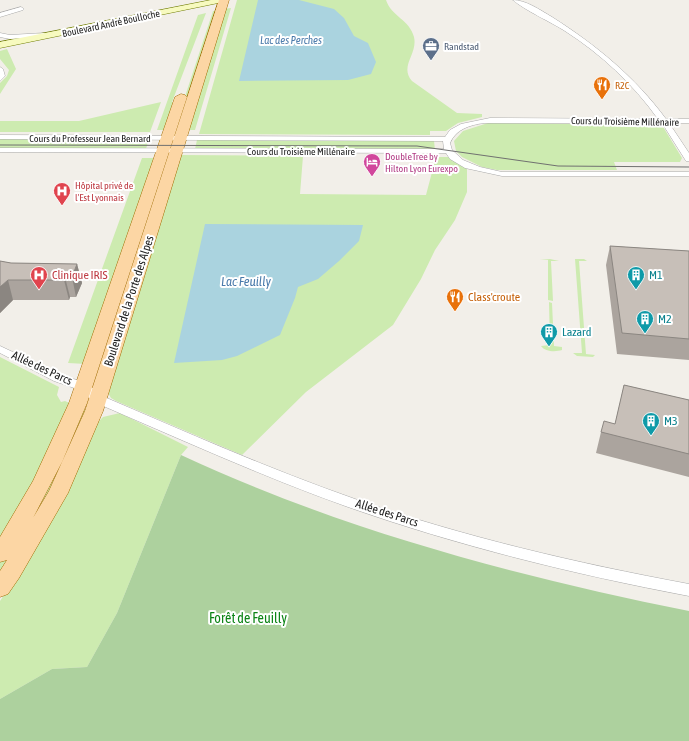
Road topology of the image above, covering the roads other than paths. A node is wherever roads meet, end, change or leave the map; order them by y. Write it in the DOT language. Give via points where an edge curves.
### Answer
graph roads {
  1 [pos="516,0"];
  2 [pos="218,2"];
  3 [pos="22,9"];
  4 [pos="0,15"];
  5 [pos="101,25"];
  6 [pos="0,35"];
  7 [pos="0,46"];
  8 [pos="193,62"];
  9 [pos="0,69"];
  10 [pos="0,79"];
  11 [pos="185,84"];
  12 [pos="666,121"];
  13 [pos="689,121"];
  14 [pos="0,137"];
  15 [pos="447,139"];
  16 [pos="172,144"];
  17 [pos="0,150"];
  18 [pos="448,151"];
  19 [pos="689,159"];
  20 [pos="689,174"];
  21 [pos="0,349"];
  22 [pos="91,393"];
  23 [pos="0,554"];
  24 [pos="0,588"];
  25 [pos="689,590"];
  1 -- 12 [label="street" via="591,45 638,87"];
  2 -- 5 [label="main road, Boulevard André Boulloche"];
  2 -- 7 [label="main road, Boulevard André Boulloche"];
  2 -- 8 [label="main road"];
  2 -- 16 [label="main road, Boulevard de la Porte des Alpes"];
  3 -- 4 [label="street"];
  5 -- 6 [label="street" via="39,35"];
  5 -- 7 [label="main road, Boulevard André Boulloche"];
  9 -- 10 [label="street"];
  11 -- 16 [label="main road, Boulevard de la Porte des Alpes"];
  12 -- 13 [label="street, Cours du Troisième Millénaire"];
  12 -- 15 [label="street, Cours du Troisième Millénaire" via="490,120 462,126"];
  12 -- 19 [label="street"];
  14 -- 16 [label="street, Cours du Professeur Jean Bernard"];
  15 -- 16 [label="street, Cours du Troisième Millénaire"];
  15 -- 18 [label="street"];
  16 -- 17 [label="street, Cours du Professeur Jean Bernard"];
  16 -- 18 [label="street, Cours du Troisième Millénaire"];
  16 -- 22 [label="main road, Boulevard de la Porte des Alpes"];
  18 -- 20 [label="street" via="478,170 502,174"];
  21 -- 22 [label="street, Allée des Parcs"];
  22 -- 23 [label="main road, Boulevard de la Porte des Alpes" via="61,443 34,498"];
  22 -- 24 [label="main road, Boulevard de la Porte des Alpes" via="94,411 58,493"];
  22 -- 25 [label="street, Allée des Parcs" via="242,462 377,511 581,569"];
}
